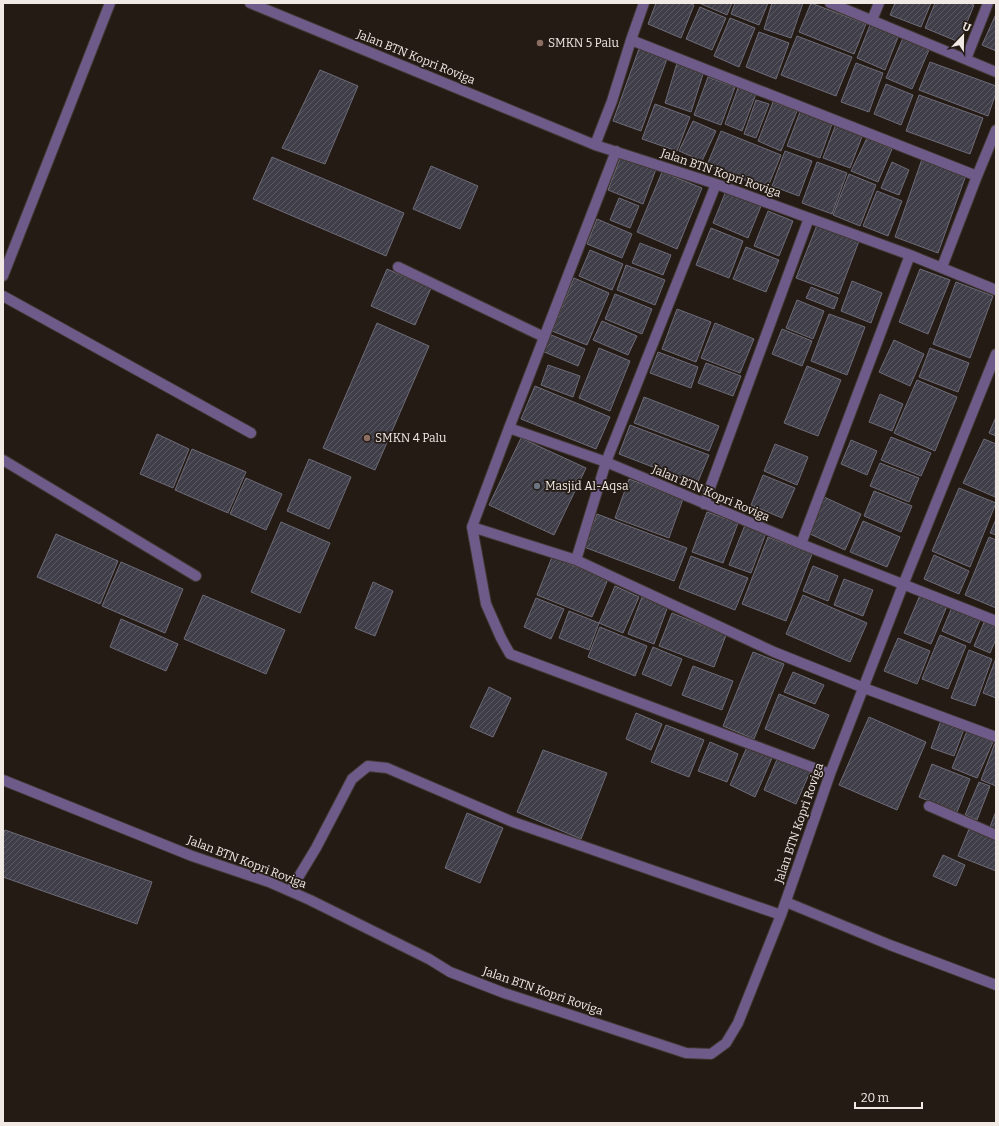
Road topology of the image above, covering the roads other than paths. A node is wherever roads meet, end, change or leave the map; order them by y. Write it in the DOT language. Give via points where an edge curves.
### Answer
graph roads {
  1 [pos="110,3"];
  2 [pos="250,3"];
  3 [pos="644,3"];
  4 [pos="830,3"];
  5 [pos="879,3"];
  6 [pos="988,3"];
  7 [pos="872,20"];
  8 [pos="631,40"];
  9 [pos="966,59"];
  10 [pos="996,72"];
  11 [pos="996,130"];
  12 [pos="595,144"];
  13 [pos="616,151"];
  14 [pos="977,176"];
  15 [pos="716,184"];
  16 [pos="809,218"];
  17 [pos="910,255"];
  18 [pos="398,267"];
  19 [pos="942,267"];
  20 [pos="3,276"];
  21 [pos="996,290"];
  22 [pos="3,296"];
  23 [pos="544,337"];
  24 [pos="996,354"];
  25 [pos="509,428"];
  26 [pos="251,433"];
  27 [pos="3,460"];
  28 [pos="606,462"];
  29 [pos="704,504"];
  30 [pos="472,527"];
  31 [pos="801,544"];
  32 [pos="576,560"];
  33 [pos="196,576"];
  34 [pos="903,585"];
  35 [pos="996,621"];
  36 [pos="864,688"];
  37 [pos="996,737"];
  38 [pos="830,774"];
  39 [pos="3,780"];
  40 [pos="929,806"];
  41 [pos="996,835"];
  42 [pos="290,891"];
  43 [pos="786,902"];
  44 [pos="781,915"];
  45 [pos="996,986"];
  1 -- 20 [label="street"];
  2 -- 12 [label="street, Jalan BTN Kopri Roviga"];
  3 -- 8 [label="street"];
  4 -- 7 [label="street"];
  5 -- 7 [label="street"];
  6 -- 9 [label="street"];
  7 -- 9 [label="street"];
  8 -- 12 [label="street"];
  8 -- 14 [label="street"];
  9 -- 10 [label="street"];
  11 -- 14 [label="street"];
  12 -- 13 [label="street, Jalan BTN Kopri Roviga"];
  13 -- 15 [label="street, Jalan BTN Kopri Roviga"];
  13 -- 23 [label="street"];
  14 -- 19 [label="street"];
  15 -- 16 [label="street, Jalan BTN Kopri Roviga"];
  15 -- 28 [label="street"];
  16 -- 17 [label="street, Jalan BTN Kopri Roviga"];
  16 -- 29 [label="street"];
  17 -- 19 [label="street, Jalan BTN Kopri Roviga"];
  17 -- 31 [label="street"];
  18 -- 23 [label="street"];
  19 -- 21 [label="street, Jalan BTN Kopri Roviga"];
  22 -- 26 [label="street"];
  23 -- 25 [label="street"];
  24 -- 34 [label="street, Jalan BTN Kopri Roviga"];
  25 -- 28 [label="street, Jalan BTN Kopri Roviga"];
  25 -- 30 [label="street"];
  27 -- 33 [label="street"];
  28 -- 29 [label="street, Jalan BTN Kopri Roviga"];
  28 -- 32 [label="street"];
  29 -- 31 [label="street, Jalan BTN Kopri Roviga"];
  30 -- 32 [label="street"];
  30 -- 38 [label="street" via="486,604 510,654"];
  31 -- 34 [label="street, Jalan BTN Kopri Roviga"];
  32 -- 36 [label="street" via="774,652"];
  34 -- 35 [label="street, Jalan BTN Kopri Roviga"];
  34 -- 36 [label="street, Jalan BTN Kopri Roviga"];
  36 -- 37 [label="street"];
  36 -- 38 [label="street, Jalan BTN Kopri Roviga"];
  38 -- 43 [label="street, Jalan BTN Kopri Roviga"];
  39 -- 42 [label="street, Jalan BTN Kopri Roviga" via="192,856"];
  40 -- 41 [label="street"];
  42 -- 44 [label="street" via="352,779 368,766 387,768 513,822"];
  42 -- 44 [label="street, Jalan BTN Kopri Roviga" via="429,959 450,972 504,993 686,1053 711,1054 726,1043 738,1023"];
  43 -- 44 [label="street, Jalan BTN Kopri Roviga"];
  43 -- 45 [label="street"];
}
